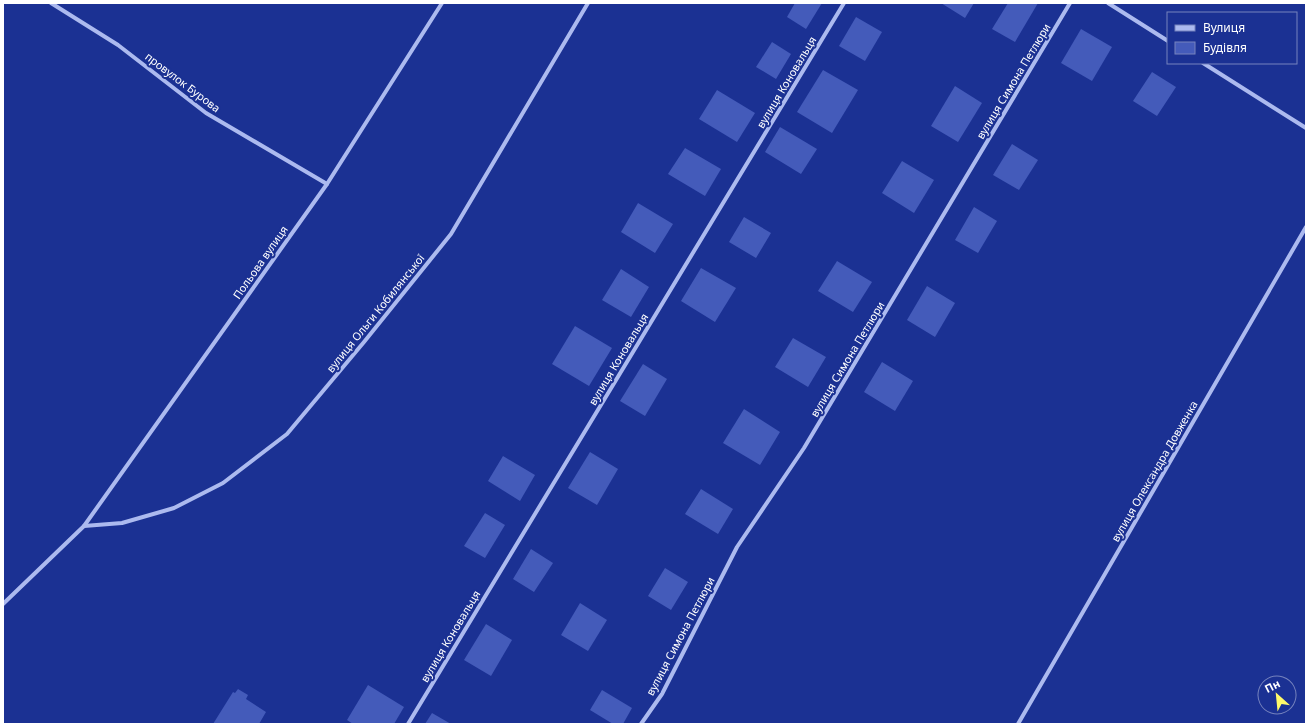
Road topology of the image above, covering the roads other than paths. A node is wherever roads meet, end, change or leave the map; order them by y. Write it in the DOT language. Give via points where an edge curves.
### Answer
graph roads {
  1 [pos="51,3"];
  2 [pos="442,3"];
  3 [pos="588,3"];
  4 [pos="844,3"];
  5 [pos="1070,3"];
  6 [pos="1108,3"];
  7 [pos="1167,40"];
  8 [pos="1205,64"];
  9 [pos="1306,128"];
  10 [pos="327,184"];
  11 [pos="1306,227"];
  12 [pos="84,526"];
  13 [pos="3,604"];
  14 [pos="408,724"];
  15 [pos="641,724"];
  16 [pos="1018,724"];
  1 -- 10 [label="street, провулок Бурова" via="118,45 206,113"];
  2 -- 10 [label="street, Польова вулиця"];
  3 -- 12 [label="street, вулиця Ольги Кобилянської" via="451,234 287,434 223,483 174,508 122,523"];
  4 -- 14 [label="street, вулиця Коновальця"];
  5 -- 15 [label="street, вулиця Симона Петлюри" via="804,448 737,547 662,694"];
  6 -- 7 [label="street"];
  8 -- 9 [label="street"];
  10 -- 12 [label="street, Польова вулиця"];
  11 -- 16 [label="street, вулиця Олександра Довженка"];
  12 -- 13 [label="street, Польова вулиця"];
}
